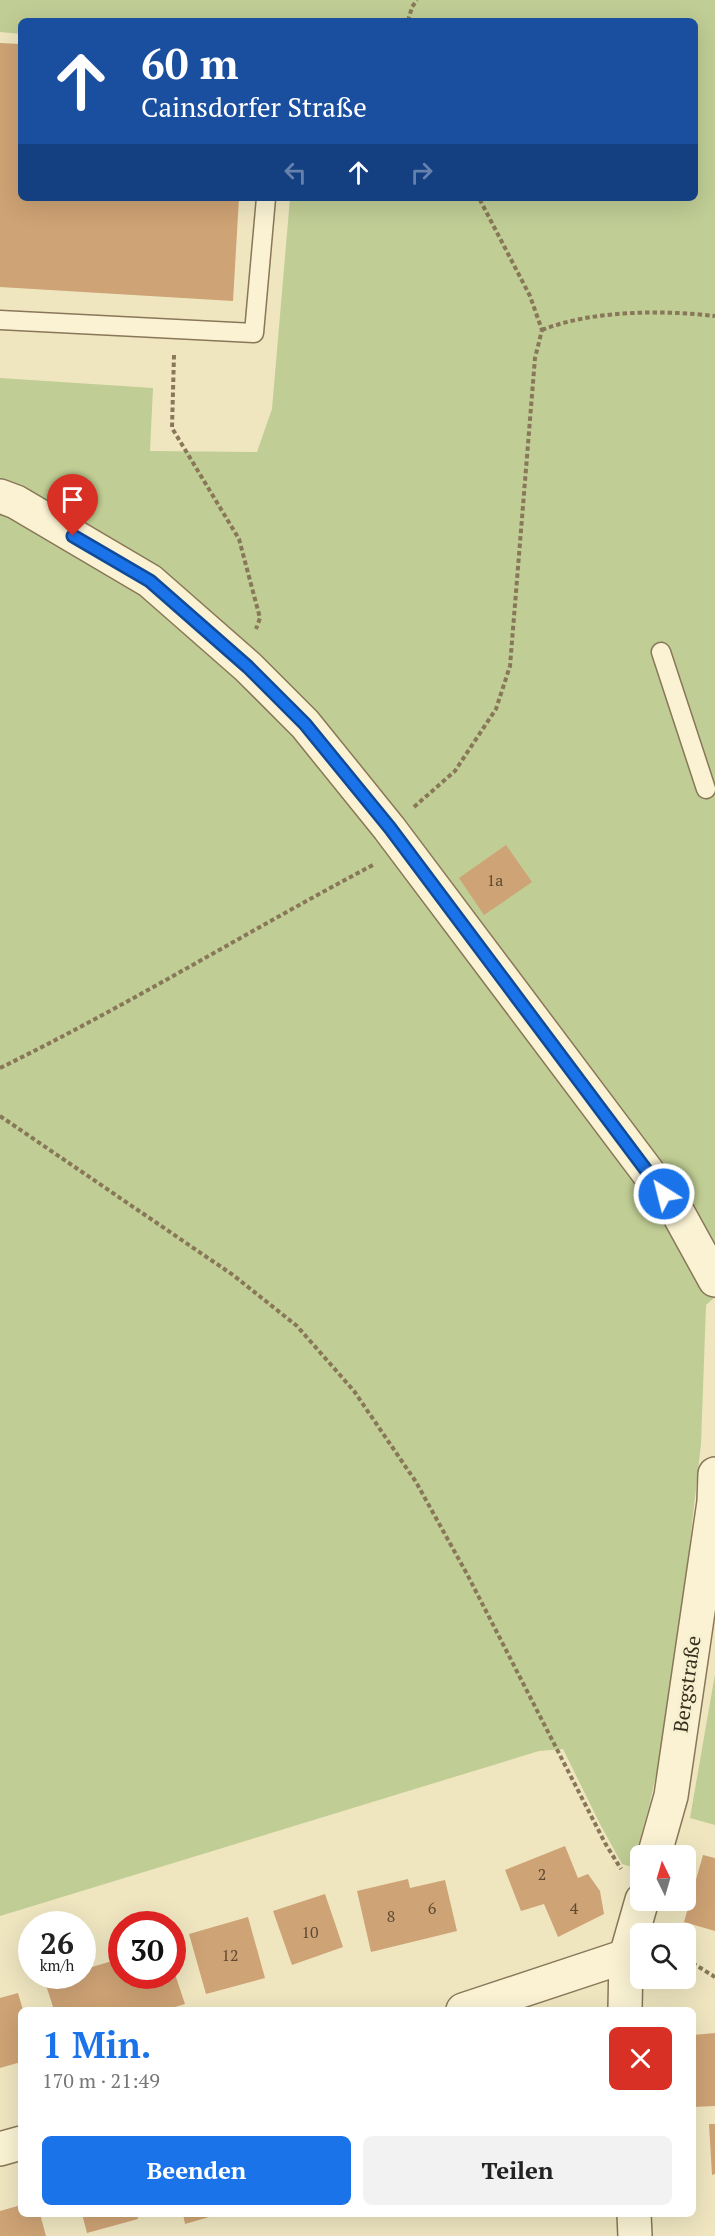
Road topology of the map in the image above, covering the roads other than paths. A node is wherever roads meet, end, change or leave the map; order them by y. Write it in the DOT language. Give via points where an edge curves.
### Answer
graph roads {
  1 [pos="266,201"];
  2 [pos="0,320"];
  3 [pos="0,496"];
  4 [pos="661,652"];
  5 [pos="706,789"];
  6 [pos="715,1280"];
  7 [pos="715,1474"];
  8 [pos="657,1845"];
  9 [pos="631,1911"];
  10 [pos="626,1956"];
  11 [pos="472,2007"];
  12 [pos="625,2007"];
  13 [pos="18,2144"];
  14 [pos="0,2149"];
  15 [pos="634,2217"];
  16 [pos="635,2236"];
  1 -- 2 [label="lane" via="254,333"];
  3 -- 6 [label="street" via="150,581 305,724 390,828 677,1211"];
  4 -- 5 [label="lane"];
  7 -- 8 [label="street, Bergstraße" via="671,1796"];
  9 -- 10 [label="street"];
  10 -- 11 [label="street"];
  10 -- 12 [label="street"];
  13 -- 14 [label="street"];
  15 -- 16 [label="street"];
}
